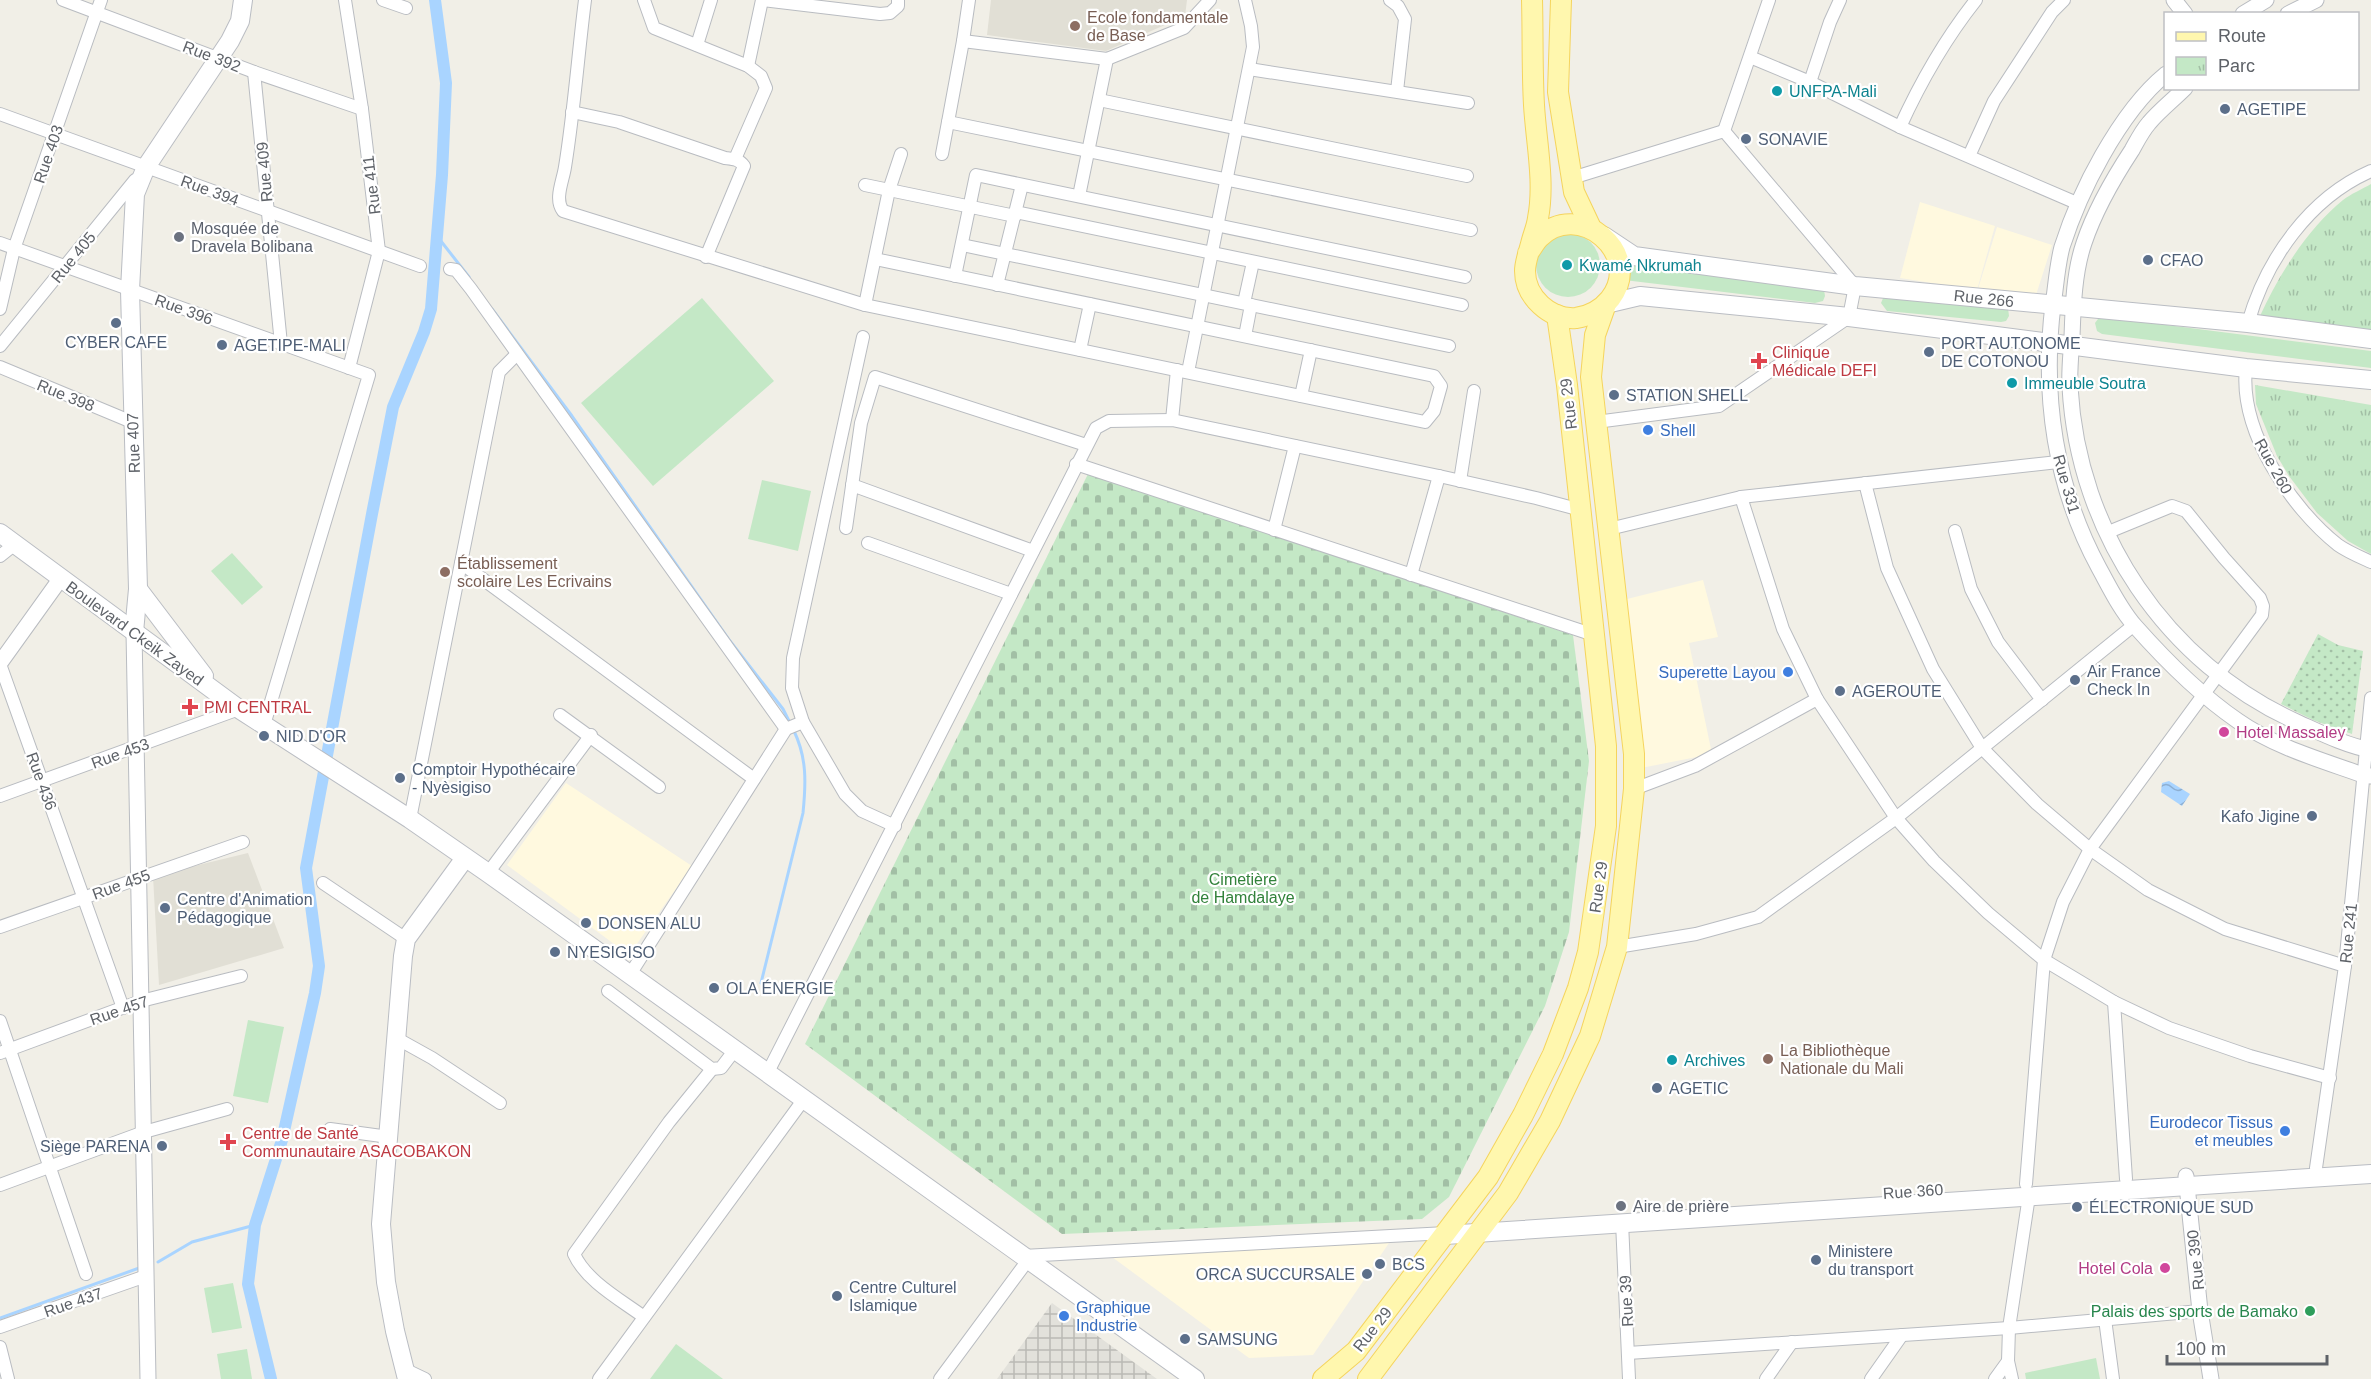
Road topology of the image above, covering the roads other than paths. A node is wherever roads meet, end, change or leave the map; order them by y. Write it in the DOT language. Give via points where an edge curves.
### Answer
graph roads {
  1 [pos="63,0"];
  2 [pos="243,0"];
  3 [pos="345,0"];
  4 [pos="383,0"];
  5 [pos="585,0"];
  6 [pos="644,0"];
  7 [pos="711,0"];
  8 [pos="762,0"];
  9 [pos="898,0"];
  10 [pos="969,0"];
  11 [pos="1210,0"];
  12 [pos="1245,0"];
  13 [pos="1390,0"];
  14 [pos="1532,0"];
  15 [pos="1560,0"];
  16 [pos="1769,0"];
  17 [pos="1840,0"];
  18 [pos="1976,0"];
  19 [pos="2064,0"];
  20 [pos="2174,0"];
  21 [pos="2265,0"];
  22 [pos="2316,0"];
  23 [pos="99,6"];
  24 [pos="406,8"];
  25 [pos="2183,12"];
  26 [pos="2246,12"];
  27 [pos="2292,12"];
  28 [pos="963,41"];
  29 [pos="696,45"];
  30 [pos="1750,57"];
  31 [pos="218,58"];
  32 [pos="1107,59"];
  33 [pos="748,66"];
  34 [pos="1249,69"];
  35 [pos="254,72"];
  36 [pos="2164,76"];
  37 [pos="1810,82"];
  38 [pos="2183,90"];
  39 [pos="1396,92"];
  40 [pos="1099,100"];
  41 [pos="1468,103"];
  42 [pos="362,109"];
  43 [pos="572,112"];
  44 [pos="0,114"];
  45 [pos="948,122"];
  46 [pos="1900,127"];
  47 [pos="1237,129"];
  48 [pos="1724,131"];
  49 [pos="54,134"];
  50 [pos="1089,151"];
  51 [pos="901,154"];
  52 [pos="942,154"];
  53 [pos="1969,156"];
  54 [pos="735,159"];
  55 [pos="146,167"];
  56 [pos="2371,171"];
  57 [pos="1467,176"];
  58 [pos="1572,178"];
  59 [pos="1227,179"];
  60 [pos="865,185"];
  61 [pos="1022,185"];
  62 [pos="889,190"];
  63 [pos="1079,196"];
  64 [pos="2079,204"];
  65 [pos="969,207"];
  66 [pos="267,211"];
  67 [pos="1015,214"];
  68 [pos="1218,225"];
  69 [pos="1471,230"];
  70 [pos="1598,232"];
  71 [pos="0,243"];
  72 [pos="962,245"];
  73 [pos="14,249"];
  74 [pos="379,251"];
  75 [pos="1212,253"];
  76 [pos="1528,253"];
  77 [pos="1005,254"];
  78 [pos="706,257"];
  79 [pos="875,260"];
  80 [pos="1253,262"];
  81 [pos="420,266"];
  82 [pos="65,267"];
  83 [pos="450,269"];
  84 [pos="956,276"];
  85 [pos="1465,277"];
  86 [pos="997,285"];
  87 [pos="1855,286"];
  88 [pos="130,290"];
  89 [pos="1203,295"];
  90 [pos="1090,304"];
  91 [pos="1248,304"];
  92 [pos="1606,304"];
  93 [pos="865,305"];
  94 [pos="1462,305"];
  95 [pos="2053,305"];
  96 [pos="2073,307"];
  97 [pos="0,309"];
  98 [pos="1557,315"];
  99 [pos="1849,317"];
  100 [pos="2248,323"];
  101 [pos="1197,326"];
  102 [pos="1245,336"];
  103 [pos="863,337"];
  104 [pos="2371,339"];
  105 [pos="2049,343"];
  106 [pos="281,344"];
  107 [pos="2072,345"];
  108 [pos="0,346"];
  109 [pos="1449,346"];
  110 [pos="1080,350"];
  111 [pos="1311,350"];
  112 [pos="517,354"];
  113 [pos="0,367"];
  114 [pos="349,368"];
  115 [pos="2246,368"];
  116 [pos="1183,371"];
  117 [pos="2371,381"];
  118 [pos="1474,391"];
  119 [pos="1301,396"];
  120 [pos="1172,420"];
  121 [pos="132,422"];
  122 [pos="1596,422"];
  123 [pos="1086,445"];
  124 [pos="1295,446"];
  125 [pos="2058,462"];
  126 [pos="1076,464"];
  127 [pos="1439,476"];
  128 [pos="1460,481"];
  129 [pos="1865,483"];
  130 [pos="852,485"];
  131 [pos="1741,497"];
  132 [pos="1581,510"];
  133 [pos="846,528"];
  134 [pos="1610,529"];
  135 [pos="1274,530"];
  136 [pos="1955,531"];
  137 [pos="2106,532"];
  138 [pos="0,533"];
  139 [pos="868,543"];
  140 [pos="15,544"];
  141 [pos="1033,551"];
  142 [pos="0,556"];
  143 [pos="2371,562"];
  144 [pos="461,563"];
  145 [pos="1411,575"];
  146 [pos="62,579"];
  147 [pos="138,589"];
  148 [pos="1011,594"];
  149 [pos="2134,625"];
  150 [pos="134,632"];
  151 [pos="1594,635"];
  152 [pos="0,664"];
  153 [pos="2219,675"];
  154 [pos="218,694"];
  155 [pos="2205,694"];
  156 [pos="2371,698"];
  157 [pos="1817,699"];
  158 [pos="2042,700"];
  159 [pos="239,710"];
  160 [pos="560,715"];
  161 [pos="803,722"];
  162 [pos="264,725"];
  163 [pos="786,729"];
  164 [pos="591,735"];
  165 [pos="136,747"];
  166 [pos="1982,748"];
  167 [pos="2368,750"];
  168 [pos="2367,776"];
  169 [pos="754,779"];
  170 [pos="42,781"];
  171 [pos="659,787"];
  172 [pos="1634,789"];
  173 [pos="0,796"];
  174 [pos="1896,818"];
  175 [pos="411,819"];
  176 [pos="895,826"];
  177 [pos="243,842"];
  178 [pos="2090,849"];
  179 [pos="465,858"];
  180 [pos="488,873"];
  181 [pos="139,877"];
  182 [pos="323,883"];
  183 [pos="84,898"];
  184 [pos="0,927"];
  185 [pos="406,939"];
  186 [pos="1617,947"];
  187 [pos="2044,960"];
  188 [pos="2344,966"];
  189 [pos="241,976"];
  190 [pos="629,976"];
  191 [pos="608,991"];
  192 [pos="141,1001"];
  193 [pos="2114,1002"];
  194 [pos="123,1008"];
  195 [pos="0,1021"];
  196 [pos="396,1038"];
  197 [pos="735,1051"];
  198 [pos="5,1052"];
  199 [pos="712,1069"];
  200 [pos="767,1074"];
  201 [pos="2330,1078"];
  202 [pos="804,1099"];
  203 [pos="500,1103"];
  204 [pos="227,1109"];
  205 [pos="330,1129"];
  206 [pos="144,1132"];
  207 [pos="389,1137"];
  208 [pos="2371,1165"];
  209 [pos="49,1166"];
  210 [pos="2316,1168"];
  211 [pos="2371,1174"];
  212 [pos="2126,1179"];
  213 [pos="2187,1181"];
  214 [pos="0,1185"];
  215 [pos="2028,1190"];
  216 [pos="1622,1222"];
  217 [pos="1482,1227"];
  218 [pos="1449,1230"];
  219 [pos="1025,1258"];
  220 [pos="86,1274"];
  221 [pos="146,1276"];
  222 [pos="2200,1311"];
  223 [pos="644,1317"];
  224 [pos="2105,1319"];
  225 [pos="0,1327"];
  226 [pos="2009,1328"];
  227 [pos="1902,1335"];
  228 [pos="1792,1342"];
  229 [pos="0,1347"];
  230 [pos="1628,1353"];
  231 [pos="2008,1361"];
  232 [pos="406,1374"];
  233 [pos="8,1379"];
  234 [pos="148,1379"];
  235 [pos="425,1379"];
  236 [pos="599,1379"];
  237 [pos="940,1379"];
  238 [pos="1195,1379"];
  239 [pos="1323,1379"];
  240 [pos="1368,1379"];
  241 [pos="1629,1379"];
  242 [pos="1766,1379"];
  243 [pos="1871,1379"];
  244 [pos="1995,1379"];
  245 [pos="2012,1379"];
  246 [pos="2113,1379"];
  247 [pos="2211,1379"];
  1 -- 23 [label="street, Rue 392"];
  2 -- 31 [label="main road, Rue 407" via="240,21"];
  3 -- 42 [label="street, Rue 411"];
  4 -- 24 [label="street"];
  5 -- 43 [label="street"];
  6 -- 29 [label="street" via="654,28"];
  7 -- 29 [label="street"];
  8 -- 9 [label="street" via="890,14"];
  8 -- 33 [label="street"];
  10 -- 28 [label="street"];
  11 -- 32 [label="street" via="1184,28"];
  12 -- 34 [label="street" via="1253,47"];
  13 -- 39 [label="street" via="1405,19"];
  14 -- 76 [label="main road" via="1540,186 1539,217"];
  15 -- 58 [label="main road" via="1558,92"];
  16 -- 30 [label="street"];
  17 -- 37 [label="street"];
  18 -- 46 [label="street" via="1918,87"];
  19 -- 53 [label="street" via="2052,12 1994,101"];
  20 -- 25 [label="street"];
  21 -- 26 [label="street"];
  22 -- 27 [label="street"];
  23 -- 31 [label="street, Rue 392"];
  23 -- 49 [label="street, Rue 403"];
  28 -- 32 [label="street"];
  28 -- 45 [label="street"];
  29 -- 33 [label="street"];
  30 -- 37 [label="street"];
  30 -- 48 [label="street"];
  31 -- 35 [label="street, Rue 392"];
  31 -- 55 [label="main road, Rue 407"];
  32 -- 40 [label="street"];
  33 -- 54 [label="street" via="761,76 766,88"];
  34 -- 39 [label="street"];
  34 -- 47 [label="street"];
  35 -- 42 [label="street, Rue 392"];
  35 -- 66 [label="street, Rue 409"];
  36 -- 64 [label="street, Rue 331" via="2119,126"];
  37 -- 46 [label="street"];
  38 -- 96 [label="street, Rue 331" via="2148,124 2110,185 2084,244"];
  39 -- 41 [label="street"];
  40 -- 47 [label="street"];
  40 -- 50 [label="street"];
  42 -- 74 [label="street, Rue 411"];
  43 -- 54 [label="street" via="619,122"];
  43 -- 78 [label="street" via="559,199 563,211"];
  44 -- 49 [label="street, Rue 394"];
  45 -- 50 [label="street"];
  45 -- 52 [label="street"];
  46 -- 53 [label="street"];
  47 -- 57 [label="street"];
  47 -- 59 [label="street"];
  48 -- 58 [label="street"];
  48 -- 87 [label="street"];
  49 -- 55 [label="street, Rue 394"];
  49 -- 73 [label="street, Rue 403"];
  50 -- 59 [label="street"];
  50 -- 63 [label="street"];
  51 -- 62 [label="street"];
  53 -- 64 [label="street"];
  54 -- 78 [label="street" via="744,166"];
  55 -- 66 [label="street, Rue 394"];
  55 -- 82 [label="street, Rue 405"];
  55 -- 88 [label="main road, Rue 407" via="135,194"];
  56 -- 100 [label="street" via="2312,211 2280,249"];
  58 -- 70 [label="main road" via="1574,192"];
  59 -- 68 [label="street"];
  59 -- 69 [label="street"];
  60 -- 62 [label="street"];
  61 -- 63 [label="street"];
  61 -- 65 [label="street" via="976,175"];
  61 -- 67 [label="street"];
  62 -- 65 [label="street"];
  62 -- 79 [label="street"];
  63 -- 68 [label="street"];
  64 -- 95 [label="street, Rue 331" via="2062,248"];
  65 -- 67 [label="street"];
  65 -- 72 [label="street"];
  66 -- 74 [label="street, Rue 394"];
  66 -- 106 [label="street, Rue 409"];
  67 -- 75 [label="street"];
  67 -- 77 [label="street"];
  68 -- 75 [label="street"];
  68 -- 85 [label="street"];
  70 -- 76 [label="main road" via="1573,224 1555,227 1539,237"];
  70 -- 87 [label="main road, Rue 266" via="1635,256"];
  70 -- 92 [label="main road" via="1615,252 1619,270 1616,289"];
  71 -- 73 [label="street, Rue 396"];
  72 -- 77 [label="street"];
  72 -- 84 [label="street"];
  73 -- 82 [label="street, Rue 396"];
  73 -- 97 [label="street, Rue 403"];
  74 -- 81 [label="street, Rue 394"];
  74 -- 114 [label="street, Rue 411"];
  75 -- 80 [label="street"];
  75 -- 89 [label="street"];
  76 -- 98 [label="main road" via="1525,271 1529,290 1540,305"];
  77 -- 86 [label="street"];
  77 -- 89 [label="street"];
  78 -- 93 [label="street"];
  79 -- 84 [label="street"];
  79 -- 93 [label="street"];
  80 -- 91 [label="street"];
  80 -- 94 [label="street"];
  82 -- 88 [label="street, Rue 396"];
  82 -- 108 [label="street, Rue 405"];
  83 -- 112 [label="street" via="456,270 471,289"];
  84 -- 86 [label="street"];
  86 -- 90 [label="street"];
  87 -- 95 [label="main road, Rue 266"];
  87 -- 99 [label="street"];
  88 -- 106 [label="street, Rue 396"];
  88 -- 121 [label="main road, Rue 407"];
  89 -- 91 [label="street"];
  89 -- 101 [label="street"];
  90 -- 101 [label="street"];
  90 -- 110 [label="street"];
  91 -- 102 [label="street"];
  91 -- 109 [label="street"];
  92 -- 98 [label="main road" via="1583,317"];
  92 -- 99 [label="main road" via="1640,296"];
  92 -- 122 [label="main road" via="1595,335 1591,377"];
  93 -- 110 [label="street"];
  95 -- 96 [label="main road, Rue 266"];
  95 -- 105 [label="street, Rue 331"];
  96 -- 100 [label="main road, Rue 266"];
  96 -- 107 [label="street, Rue 331"];
  98 -- 132 [label="main road, Rue 29"];
  99 -- 105 [label="main road"];
  99 -- 122 [label="street" via="1719,406"];
  100 -- 104 [label="main road, Rue 266"];
  101 -- 102 [label="street"];
  101 -- 116 [label="street"];
  102 -- 111 [label="street"];
  103 -- 161 [label="street" via="793,658 792,688"];
  105 -- 107 [label="main road"];
  105 -- 125 [label="street, Rue 331" via="2052,428"];
  106 -- 114 [label="street, Rue 396"];
  107 -- 115 [label="main road"];
  107 -- 137 [label="street, Rue 331" via="2070,387 2077,439"];
  110 -- 116 [label="street"];
  111 -- 119 [label="street"];
  111 -- 119 [label="street" via="1434,376 1441,386 1434,411 1425,422"];
  112 -- 144 [label="street" via="498,372"];
  112 -- 163 [label="street"];
  113 -- 121 [label="street, Rue 398"];
  114 -- 162 [label="street, Rue 396" via="369,375"];
  115 -- 117 [label="main road"];
  115 -- 143 [label="street, Rue 260" via="2254,428 2282,485 2306,515 2339,545"];
  116 -- 119 [label="street"];
  116 -- 120 [label="street"];
  118 -- 128 [label="street"];
  120 -- 123 [label="street" via="1108,421 1096,428"];
  120 -- 124 [label="street"];
  121 -- 147 [label="main road, Rue 407"];
  122 -- 134 [label="main road"];
  123 -- 126 [label="street"];
  123 -- 130 [label="street" via="875,377 861,423"];
  124 -- 127 [label="street"];
  124 -- 135 [label="street"];
  125 -- 129 [label="street"];
  125 -- 149 [label="street, Rue 331" via="2083,539"];
  126 -- 135 [label="street"];
  126 -- 141 [label="street"];
  127 -- 128 [label="street"];
  127 -- 145 [label="street"];
  128 -- 132 [label="street"];
  129 -- 131 [label="street"];
  129 -- 166 [label="street" via="1887,568 1933,669"];
  130 -- 133 [label="street"];
  130 -- 141 [label="street"];
  131 -- 134 [label="street"];
  131 -- 157 [label="street" via="1783,629"];
  132 -- 151 [label="main road, Rue 29"];
  134 -- 172 [label="main road" via="1634,754"];
  135 -- 145 [label="street"];
  136 -- 158 [label="street" via="1971,589 1998,642"];
  137 -- 153 [label="street, Rue 331" via="2148,604 2176,637"];
  137 -- 153 [label="street" via="2172,507 2180,508 2260,598 2262,615"];
  138 -- 140 [label="main road, Boulevard Ckeik Zayed"];
  139 -- 148 [label="street"];
  140 -- 142 [label="street"];
  140 -- 146 [label="main road, Boulevard Ckeik Zayed"];
  141 -- 148 [label="street"];
  144 -- 169 [label="street"];
  144 -- 175 [label="street"];
  145 -- 151 [label="street"];
  146 -- 150 [label="main road, Boulevard Ckeik Zayed"];
  146 -- 152 [label="street"];
  147 -- 150 [label="main road, Rue 407"];
  147 -- 154 [label="main road"];
  148 -- 176 [label="street"];
  149 -- 155 [label="street, Rue 331" via="2186,680"];
  149 -- 158 [label="street"];
  150 -- 154 [label="main road, Boulevard Ckeik Zayed"];
  150 -- 165 [label="street"];
  151 -- 218 [label="main road, Rue 29" via="1606,746 1606,826 1588,952 1548,1065 1488,1177"];
  152 -- 170 [label="street, Rue 436"];
  153 -- 155 [label="street"];
  153 -- 167 [label="street, Rue 331" via="2266,709"];
  154 -- 159 [label="main road, Boulevard Ckeik Zayed"];
  155 -- 168 [label="street, Rue 331" via="2239,722 2295,751"];
  155 -- 178 [label="street"];
  156 -- 167 [label="street, Rue 241"];
  157 -- 172 [label="street" via="1695,766"];
  157 -- 174 [label="street"];
  158 -- 166 [label="street"];
  159 -- 162 [label="main road, Boulevard Ckeik Zayed"];
  159 -- 165 [label="street, Rue 453"];
  160 -- 164 [label="street"];
  161 -- 163 [label="street"];
  161 -- 176 [label="street" via="845,794 862,811"];
  162 -- 175 [label="main road, Boulevard Ckeik Zayed"];
  163 -- 169 [label="street"];
  164 -- 171 [label="street"];
  164 -- 180 [label="street"];
  165 -- 170 [label="street, Rue 453"];
  165 -- 181 [label="street"];
  166 -- 174 [label="street"];
  166 -- 178 [label="street" via="2037,804"];
  167 -- 168 [label="street, Rue 241"];
  168 -- 188 [label="street, Rue 241"];
  169 -- 190 [label="street"];
  170 -- 173 [label="street, Rue 453"];
  170 -- 183 [label="street, Rue 436"];
  172 -- 186 [label="main road"];
  174 -- 186 [label="street" via="1758,916 1696,934"];
  174 -- 187 [label="street" via="1988,913"];
  175 -- 179 [label="main road, Boulevard Ckeik Zayed"];
  176 -- 200 [label="street"];
  177 -- 181 [label="street, Rue 455"];
  178 -- 187 [label="street" via="2063,902"];
  178 -- 188 [label="street" via="2148,890 2225,929"];
  179 -- 180 [label="main road, Boulevard Ckeik Zayed"];
  179 -- 185 [label="main road"];
  180 -- 190 [label="main road, Boulevard Ckeik Zayed"];
  181 -- 183 [label="street, Rue 455"];
  181 -- 192 [label="street"];
  182 -- 185 [label="street"];
  183 -- 184 [label="street, Rue 455"];
  183 -- 194 [label="street, Rue 436"];
  185 -- 196 [label="main road"];
  186 -- 217 [label="main road" via="1590,1036 1550,1120 1508,1193"];
  187 -- 193 [label="street"];
  187 -- 215 [label="street"];
  188 -- 201 [label="street, Rue 241"];
  189 -- 192 [label="street, Rue 457"];
  190 -- 197 [label="main road, Boulevard Ckeik Zayed"];
  191 -- 199 [label="street"];
  192 -- 194 [label="street, Rue 457"];
  192 -- 206 [label="street"];
  193 -- 201 [label="street" via="2169,1028"];
  193 -- 212 [label="street"];
  194 -- 198 [label="street, Rue 457"];
  195 -- 198 [label="street"];
  196 -- 203 [label="street"];
  196 -- 207 [label="main road"];
  197 -- 199 [label="street" via="721,1068"];
  197 -- 200 [label="main road, Boulevard Ckeik Zayed"];
  198 -- 209 [label="street"];
  199 -- 223 [label="street" via="574,1254 596,1281"];
  200 -- 202 [label="main road, Boulevard Ckeik Zayed"];
  201 -- 210 [label="street, Rue 241"];
  202 -- 219 [label="main road, Boulevard Ckeik Zayed"];
  202 -- 223 [label="street"];
  204 -- 206 [label="street"];
  205 -- 207 [label="street"];
  206 -- 209 [label="street"];
  206 -- 221 [label="street"];
  207 -- 232 [label="main road" via="381,1224 386,1282"];
  208 -- 210 [label="main road, Rue 360"];
  209 -- 214 [label="street"];
  209 -- 220 [label="street"];
  210 -- 213 [label="main road, Rue 360"];
  211 -- 213 [label="main road"];
  212 -- 213 [label="main road, Rue 360"];
  212 -- 215 [label="main road, Rue 360"];
  213 -- 215 [label="main road"];
  213 -- 222 [label="street, Rue 390"];
  215 -- 216 [label="main road"];
  215 -- 217 [label="main road, Rue 360"];
  215 -- 226 [label="street"];
  216 -- 217 [label="main road"];
  216 -- 230 [label="street, Rue 39"];
  217 -- 218 [label="main road, Rue 360"];
  217 -- 240 [label="main road"];
  218 -- 219 [label="street"];
  218 -- 239 [label="main road, Rue 29" via="1356,1351"];
  219 -- 237 [label="street"];
  219 -- 238 [label="main road, Boulevard Ckeik Zayed"];
  221 -- 225 [label="street, Rue 437"];
  221 -- 234 [label="street"];
  222 -- 224 [label="street"];
  222 -- 247 [label="street, Rue 390"];
  223 -- 236 [label="street"];
  224 -- 226 [label="street"];
  224 -- 246 [label="street"];
  226 -- 227 [label="street"];
  226 -- 231 [label="street"];
  227 -- 228 [label="street"];
  227 -- 243 [label="street"];
  228 -- 230 [label="street"];
  228 -- 242 [label="street"];
  229 -- 233 [label="street"];
  230 -- 241 [label="street, Rue 39"];
  231 -- 244 [label="street"];
  231 -- 245 [label="street"];
  232 -- 235 [label="street"];
}
